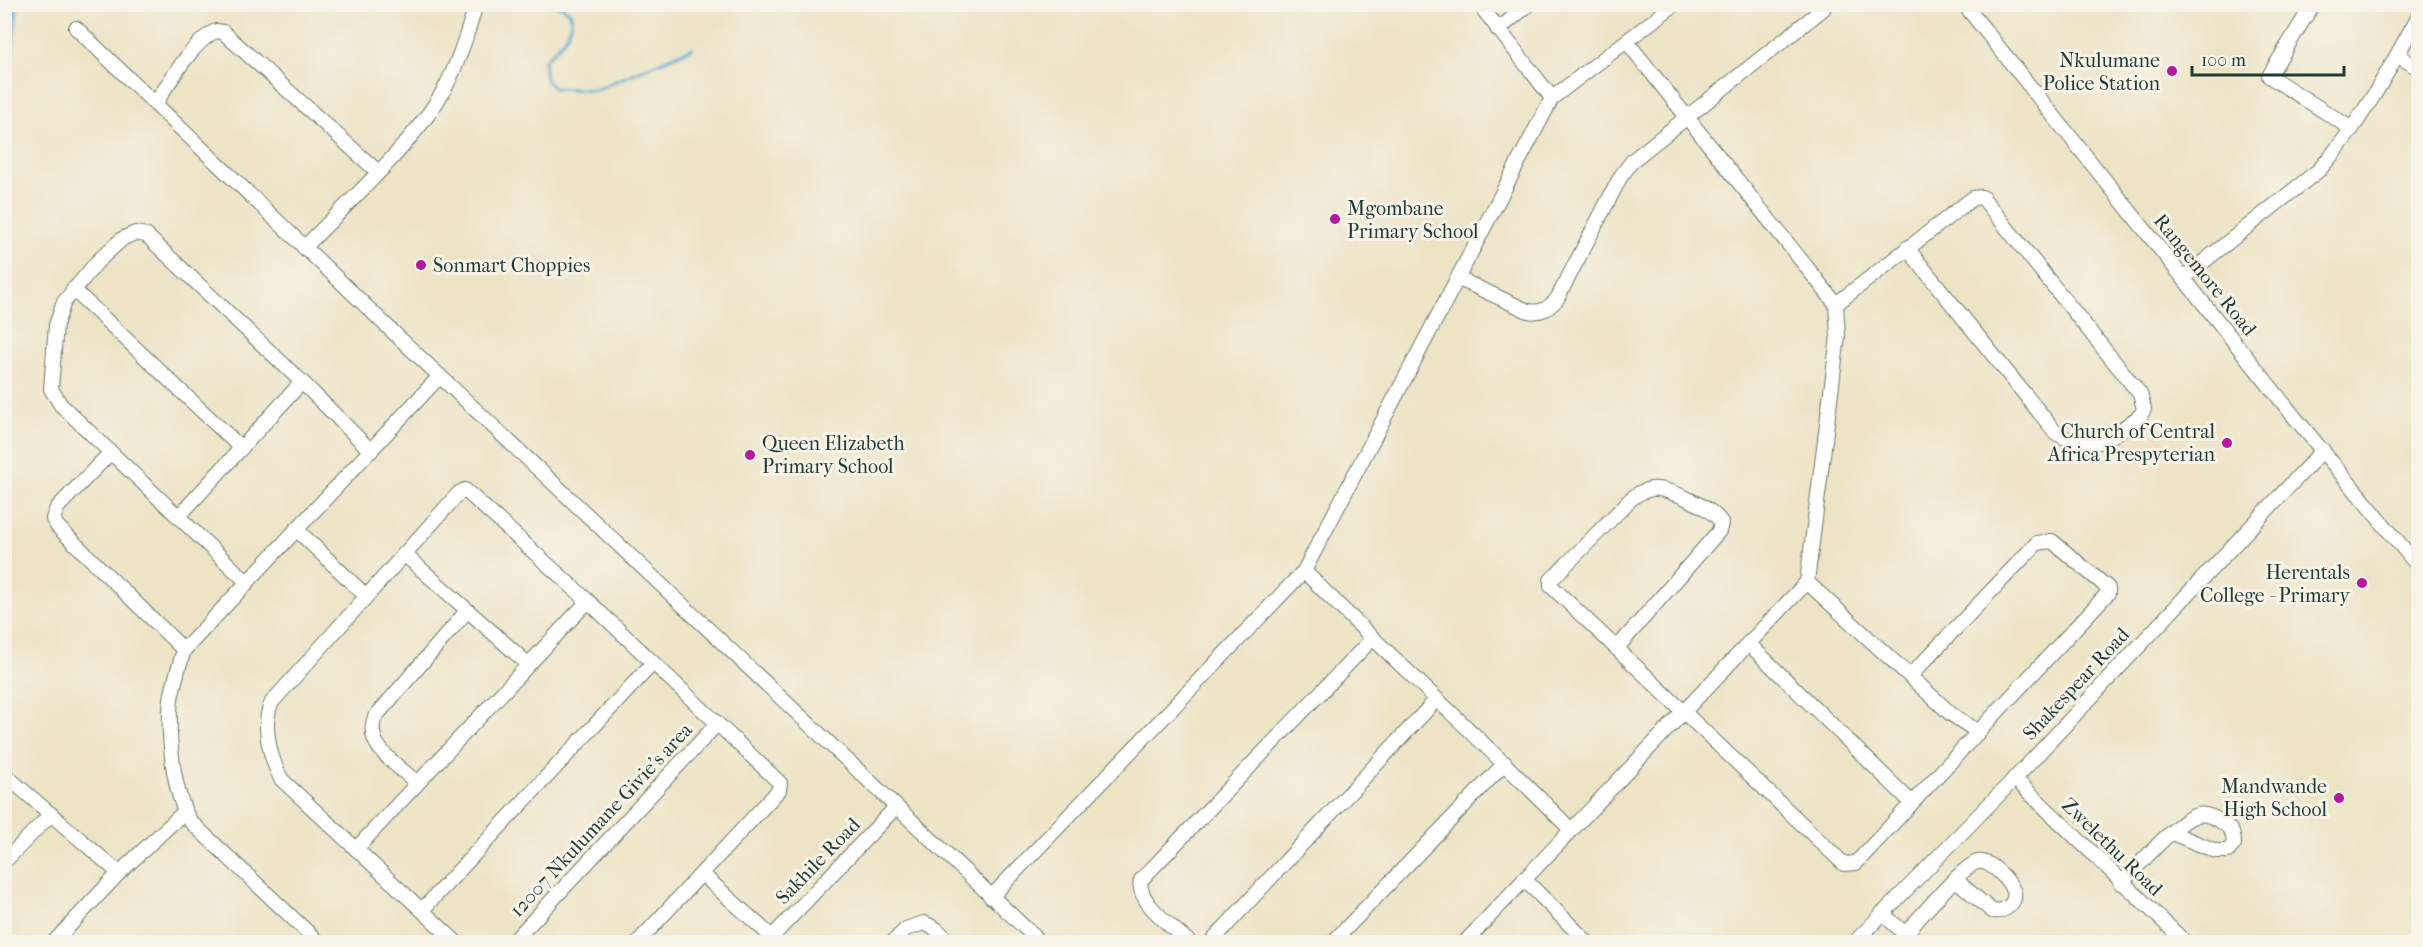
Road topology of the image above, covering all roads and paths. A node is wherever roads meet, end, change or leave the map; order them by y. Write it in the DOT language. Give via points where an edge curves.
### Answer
graph roads {
  1 [pos="476,4"];
  2 [pos="1479,4"];
  3 [pos="1529,4"];
  4 [pos="1675,4"];
  5 [pos="1825,4"];
  6 [pos="1964,4"];
  7 [pos="2313,4"];
  8 [pos="2418,17"];
  9 [pos="76,28"];
  10 [pos="1498,30"];
  11 [pos="1627,42"];
  12 [pos="2397,55"];
  13 [pos="2418,68"];
  14 [pos="1552,98"];
  15 [pos="155,104"];
  16 [pos="1688,118"];
  17 [pos="2352,129"];
  18 [pos="377,171"];
  19 [pos="304,248"];
  20 [pos="1907,248"];
  21 [pos="2182,278"];
  22 [pos="1460,279"];
  23 [pos="73,289"];
  24 [pos="1836,304"];
  25 [pos="440,375"];
  26 [pos="302,382"];
  27 [pos="240,447"];
  28 [pos="2323,450"];
  29 [pos="371,452"];
  30 [pos="110,453"];
  31 [pos="178,516"];
  32 [pos="296,529"];
  33 [pos="404,554"];
  34 [pos="2418,566"];
  35 [pos="1304,571"];
  36 [pos="247,582"];
  37 [pos="1807,582"];
  38 [pos="366,596"];
  39 [pos="588,601"];
  40 [pos="467,611"];
  41 [pos="1372,639"];
  42 [pos="1748,643"];
  43 [pos="1617,648"];
  44 [pos="184,650"];
  45 [pos="653,663"];
  46 [pos="528,664"];
  47 [pos="1911,675"];
  48 [pos="1436,700"];
  49 [pos="1682,712"];
  50 [pos="717,724"];
  51 [pos="1978,732"];
  52 [pos="1505,763"];
  53 [pos="4,774"];
  54 [pos="2014,778"];
  55 [pos="417,783"];
  56 [pos="1911,802"];
  57 [pos="896,807"];
  58 [pos="184,812"];
  59 [pos="51,814"];
  60 [pos="1571,830"];
  61 [pos="2172,833"];
  62 [pos="356,849"];
  63 [pos="4,862"];
  64 [pos="118,873"];
  65 [pos="702,874"];
  66 [pos="1524,879"];
  67 [pos="1956,880"];
  68 [pos="2121,884"];
  69 [pos="991,897"];
  70 [pos="423,909"];
  71 [pos="1882,913"];
  72 [pos="1910,938"];
  73 [pos="770,940"];
  74 [pos="54,942"];
  75 [pos="318,942"];
  76 [pos="456,942"];
  77 [pos="513,942"];
  78 [pos="638,942"];
  79 [pos="893,942"];
  80 [pos="950,942"];
  81 [pos="1040,942"];
  82 [pos="1189,942"];
  83 [pos="1211,942"];
  84 [pos="1333,942"];
  85 [pos="1465,942"];
  86 [pos="1587,942"];
  87 [pos="1855,942"];
  88 [pos="2185,942"];
  1 -- 18 [label="street" via="446,85 414,131"];
  2 -- 10 [label="street"];
  3 -- 10 [label="street"];
  4 -- 11 [label="street"];
  5 -- 16 [label="street"];
  6 -- 21 [label="street, Rangemore Road"];
  7 -- 17 [label="street" via="2269,76"];
  8 -- 12 [label="street"];
  9 -- 15 [label="street"];
  10 -- 14 [label="street"];
  11 -- 14 [label="street"];
  11 -- 16 [label="street"];
  12 -- 13 [label="street"];
  12 -- 17 [label="street"];
  14 -- 22 [label="street"];
  15 -- 18 [label="street" via="175,72 206,38 216,31 224,32"];
  15 -- 19 [label="street"];
  16 -- 22 [label="street" via="1626,168 1557,299 1544,310 1528,311"];
  16 -- 24 [label="street"];
  17 -- 21 [label="street" via="2319,170"];
  18 -- 19 [label="street"];
  19 -- 25 [label="street"];
  20 -- 20 [label="street" via="1973,198 1982,198 2140,394 2142,415 2107,440 2092,445 2071,442 2056,433"];
  20 -- 24 [label="street"];
  21 -- 28 [label="street, Rangemore Road"];
  22 -- 35 [label="street"];
  23 -- 26 [label="street" via="122,239 142,233"];
  23 -- 27 [label="street"];
  23 -- 30 [label="street" via="59,312 51,389 61,405"];
  24 -- 37 [label="street" via="1838,336"];
  25 -- 29 [label="street"];
  25 -- 57 [label="street"];
  26 -- 27 [label="street"];
  26 -- 29 [label="street"];
  27 -- 31 [label="street"];
  28 -- 34 [label="street, Rangemore Road"];
  28 -- 54 [label="street, Shakespear Road"];
  29 -- 32 [label="street"];
  30 -- 31 [label="street"];
  30 -- 44 [label="street" via="57,508 53,519"];
  31 -- 36 [label="street"];
  32 -- 36 [label="street"];
  32 -- 38 [label="street"];
  33 -- 38 [label="street"];
  33 -- 39 [label="street" via="459,493 468,491"];
  33 -- 40 [label="street"];
  35 -- 41 [label="street"];
  35 -- 69 [label="street"];
  36 -- 44 [label="street"];
  37 -- 42 [label="street"];
  37 -- 47 [label="street"];
  38 -- 62 [label="street" via="272,702 267,722 272,758 281,779"];
  39 -- 45 [label="street"];
  39 -- 46 [label="street"];
  40 -- 46 [label="street"];
  40 -- 55 [label="street" via="371,726 373,741"];
  41 -- 48 [label="street"];
  41 -- 82 [label="street" via="1141,880 1143,898"];
  42 -- 49 [label="street"];
  42 -- 56 [label="street"];
  43 -- 43 [label="street" via="1553,589 1551,580 1640,492 1665,490 1714,512 1721,523 1719,531"];
  43 -- 49 [label="street"];
  44 -- 58 [label="street" via="171,701 176,773"];
  45 -- 50 [label="street"];
  45 -- 70 [label="street"];
  46 -- 55 [label="street"];
  47 -- 51 [label="street" via="1951,714"];
  47 -- 51 [label="street" via="2037,543 2052,541 2106,585 2108,594"];
  48 -- 52 [label="street"];
  48 -- 83 [label="street"];
  49 -- 56 [label="street" via="1844,864 1856,863"];
  49 -- 60 [label="street"];
  50 -- 65 [label="street" via="778,779 780,786"];
  50 -- 77 [label="street, 12007 Nkulumane Givie's area"];
  51 -- 56 [label="street"];
  52 -- 60 [label="street"];
  52 -- 84 [label="street"];
  53 -- 59 [label="street"];
  54 -- 68 [label="street, Zwelethu Road"];
  54 -- 71 [label="street, Shakespear Road"];
  55 -- 62 [label="street"];
  57 -- 69 [label="street"];
  57 -- 73 [label="street, Sakhile Road"];
  58 -- 64 [label="street"];
  58 -- 75 [label="street"];
  59 -- 63 [label="street"];
  59 -- 64 [label="street"];
  60 -- 66 [label="street"];
  61 -- 68 [label="street"];
  62 -- 70 [label="street"];
  64 -- 74 [label="street"];
  65 -- 73 [label="street"];
  65 -- 78 [label="street"];
  66 -- 85 [label="street"];
  66 -- 86 [label="street"];
  67 -- 72 [label="street"];
  68 -- 88 [label="street, Zwelethu Road"];
  69 -- 81 [label="street"];
  70 -- 76 [label="street"];
  71 -- 72 [label="street"];
  71 -- 87 [label="street, Shakespear Road"];
  79 -- 80 [label="street" via="906,929 924,923"];
}
